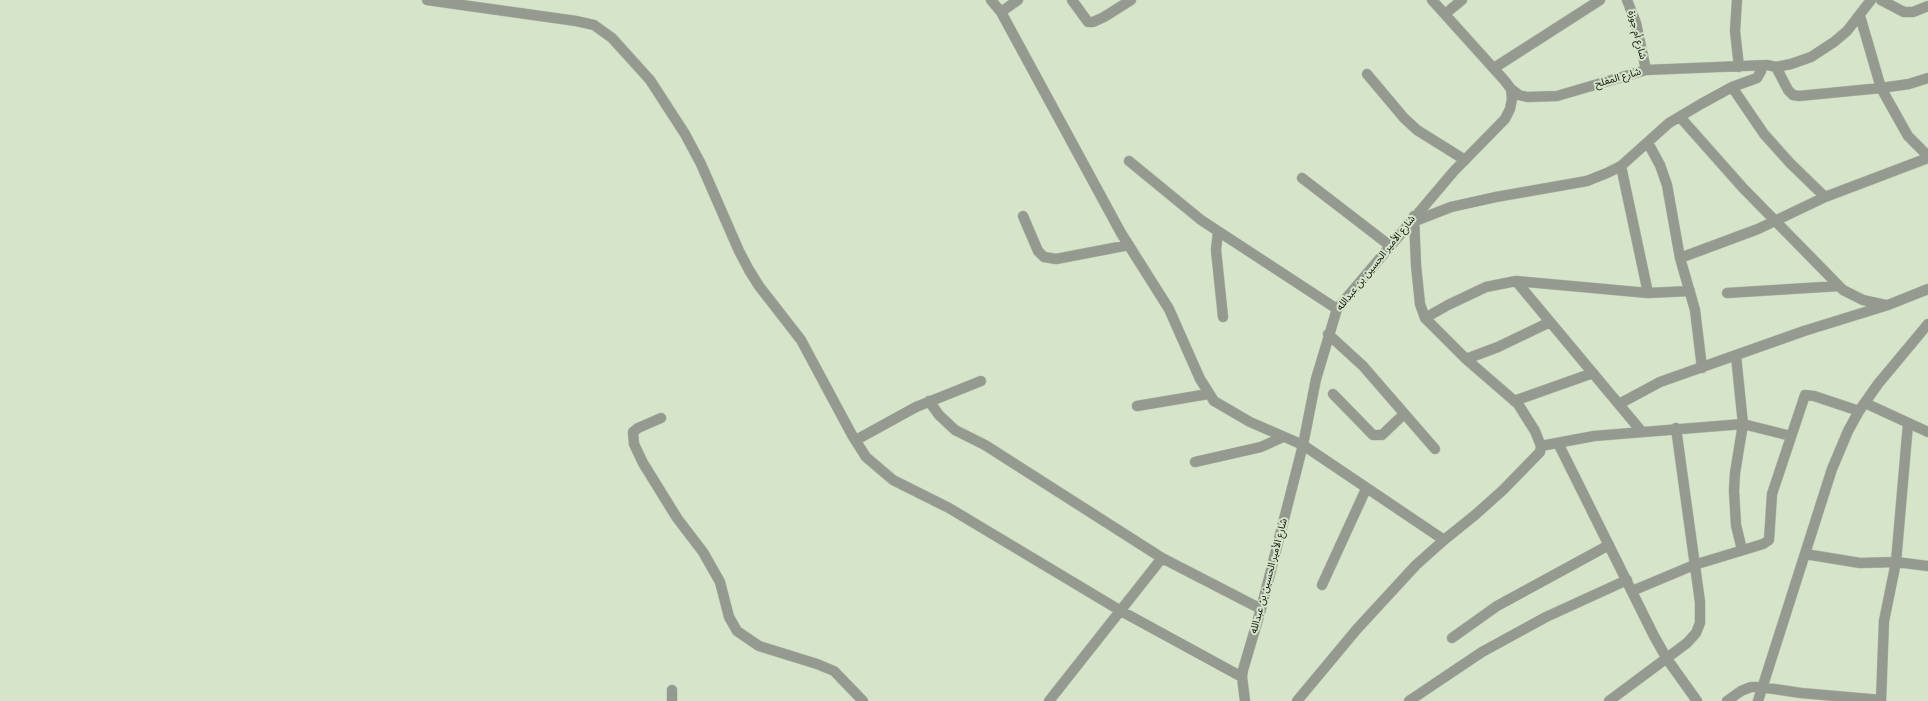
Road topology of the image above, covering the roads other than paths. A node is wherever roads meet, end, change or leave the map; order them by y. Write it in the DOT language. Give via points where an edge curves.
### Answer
graph roads {
  1 [pos="427,0"];
  2 [pos="991,0"];
  3 [pos="1018,0"];
  4 [pos="1072,0"];
  5 [pos="1131,0"];
  6 [pos="1432,0"];
  7 [pos="1462,0"];
  8 [pos="1600,0"];
  9 [pos="1627,0"];
  10 [pos="1737,0"];
  11 [pos="1871,0"];
  12 [pos="1881,0"];
  13 [pos="1928,6"];
  14 [pos="1001,12"];
  15 [pos="1445,14"];
  16 [pos="1860,16"];
  17 [pos="1760,66"];
  18 [pos="1739,67"];
  19 [pos="1776,67"];
  20 [pos="1494,68"];
  21 [pos="1646,70"];
  22 [pos="1367,74"];
  23 [pos="1928,78"];
  24 [pos="1732,87"];
  25 [pos="1881,88"];
  26 [pos="1510,90"];
  27 [pos="1680,117"];
  28 [pos="1648,143"];
  29 [pos="1928,157"];
  30 [pos="1465,160"];
  31 [pos="1129,161"];
  32 [pos="1621,166"];
  33 [pos="1302,178"];
  34 [pos="1825,197"];
  35 [pos="1023,216"];
  36 [pos="1414,219"];
  37 [pos="1775,222"];
  38 [pos="1218,232"];
  39 [pos="1129,245"];
  40 [pos="1389,245"];
  41 [pos="1680,258"];
  42 [pos="1516,281"];
  43 [pos="1839,286"];
  44 [pos="1928,289"];
  45 [pos="1690,291"];
  46 [pos="1648,293"];
  47 [pos="1727,293"];
  48 [pos="1888,305"];
  49 [pos="1336,308"];
  50 [pos="1223,317"];
  51 [pos="1425,318"];
  52 [pos="1550,322"];
  53 [pos="1928,324"];
  54 [pos="1328,334"];
  55 [pos="1736,356"];
  56 [pos="1466,359"];
  57 [pos="1702,368"];
  58 [pos="1593,373"];
  59 [pos="980,381"];
  60 [pos="1208,394"];
  61 [pos="1333,394"];
  62 [pos="930,401"];
  63 [pos="1514,401"];
  64 [pos="1619,404"];
  65 [pos="1137,406"];
  66 [pos="1862,407"];
  67 [pos="1404,414"];
  68 [pos="660,418"];
  69 [pos="1743,424"];
  70 [pos="1908,424"];
  71 [pos="1676,428"];
  72 [pos="1642,432"];
  73 [pos="1928,432"];
  74 [pos="1790,436"];
  75 [pos="1283,437"];
  76 [pos="856,440"];
  77 [pos="1558,442"];
  78 [pos="1303,445"];
  79 [pos="1541,446"];
  80 [pos="1434,449"];
  81 [pos="1195,462"];
  82 [pos="1366,489"];
  83 [pos="1444,540"];
  84 [pos="1609,545"];
  85 [pos="1742,550"];
  86 [pos="1806,554"];
  87 [pos="1162,558"];
  88 [pos="1896,562"];
  89 [pos="1694,565"];
  90 [pos="1928,566"];
  91 [pos="1627,580"];
  92 [pos="1322,585"];
  93 [pos="1632,591"];
  94 [pos="1261,609"];
  95 [pos="1121,611"];
  96 [pos="1452,638"];
  97 [pos="1667,659"];
  98 [pos="1242,677"];
  99 [pos="1762,687"];
  100 [pos="672,690"];
  101 [pos="672,701"];
  102 [pos="863,701"];
  103 [pos="1049,701"];
  104 [pos="1245,701"];
  105 [pos="1297,701"];
  106 [pos="1409,701"];
  107 [pos="1609,701"];
  108 [pos="1697,701"];
  109 [pos="1727,701"];
  110 [pos="1758,701"];
  111 [pos="1881,701"];
  1 -- 76 [label="street" via="594,25 617,43 650,80 685,134 702,164 749,270 801,340"];
  2 -- 14 [label="street"];
  3 -- 14 [label="street"];
  4 -- 5 [label="street" via="1088,22 1093,22"];
  6 -- 15 [label="street"];
  7 -- 15 [label="street"];
  8 -- 20 [label="street"];
  9 -- 21 [label="street, شارع أم جوزة" via="1636,23"];
  10 -- 18 [label="street" via="1735,31"];
  11 -- 16 [label="street, شارع المفلح"];
  12 -- 13 [label="street" via="1904,12 1914,12"];
  14 -- 39 [label="street"];
  15 -- 20 [label="street"];
  16 -- 19 [label="street, شارع المفلح" via="1834,42 1811,57"];
  16 -- 25 [label="street"];
  17 -- 18 [label="street, شارع المفلح"];
  17 -- 19 [label="street, شارع المفلح"];
  17 -- 24 [label="street" via="1761,71 1757,78"];
  18 -- 21 [label="street, شارع المفلح"];
  19 -- 25 [label="street" via="1793,95"];
  20 -- 26 [label="street"];
  21 -- 26 [label="street, شارع المفلح" via="1557,96 1527,97"];
  22 -- 30 [label="street" via="1417,130"];
  23 -- 25 [label="street"];
  24 -- 27 [label="street"];
  24 -- 34 [label="street" via="1764,134"];
  25 -- 29 [label="street" via="1908,136"];
  26 -- 30 [label="street, شارع الأمير الحسين بن عبدالله" via="1512,99 1505,119"];
  27 -- 28 [label="street"];
  27 -- 37 [label="street"];
  28 -- 32 [label="street"];
  28 -- 41 [label="street" via="1660,165 1667,186"];
  29 -- 34 [label="street"];
  30 -- 36 [label="street, شارع الأمير الحسين بن عبدالله"];
  31 -- 38 [label="street"];
  32 -- 36 [label="street" via="1587,181 1459,205"];
  32 -- 46 [label="street"];
  33 -- 40 [label="street"];
  34 -- 37 [label="street"];
  35 -- 39 [label="street" via="1038,251 1044,257 1056,259"];
  36 -- 40 [label="street, شارع الأمير الحسين بن عبدالله"];
  36 -- 51 [label="street" via="1417,281"];
  37 -- 41 [label="street"];
  37 -- 43 [label="street"];
  38 -- 49 [label="street"];
  38 -- 50 [label="street" via="1216,250"];
  39 -- 60 [label="street" via="1169,309"];
  40 -- 49 [label="street, شارع الأمير الحسين بن عبدالله"];
  41 -- 45 [label="street"];
  42 -- 46 [label="street"];
  42 -- 51 [label="street" via="1486,287"];
  42 -- 52 [label="street"];
  43 -- 47 [label="street"];
  43 -- 48 [label="street" via="1863,300"];
  44 -- 48 [label="street"];
  45 -- 46 [label="street"];
  45 -- 57 [label="street"];
  48 -- 55 [label="street" via="1804,331"];
  49 -- 54 [label="street, شارع الأمير الحسين بن عبدالله"];
  51 -- 56 [label="street"];
  52 -- 56 [label="street"];
  52 -- 58 [label="street"];
  53 -- 66 [label="street"];
  54 -- 67 [label="street" via="1363,366"];
  54 -- 78 [label="street, شارع الأمير الحسين بن عبدالله"];
  55 -- 57 [label="street"];
  55 -- 69 [label="street"];
  56 -- 63 [label="street"];
  57 -- 64 [label="street" via="1660,382"];
  58 -- 63 [label="street"];
  58 -- 64 [label="street"];
  59 -- 62 [label="street"];
  60 -- 65 [label="street"];
  60 -- 75 [label="street" via="1230,412"];
  61 -- 67 [label="street" via="1373,435 1382,435"];
  62 -- 76 [label="street"];
  62 -- 87 [label="street" via="939,415 956,430 985,445"];
  63 -- 79 [label="street" via="1529,418"];
  64 -- 72 [label="street"];
  66 -- 70 [label="street"];
  66 -- 74 [label="street" via="1806,395"];
  66 -- 86 [label="street" via="1832,469"];
  67 -- 80 [label="street"];
  68 -- 102 [label="street" via="633,432 634,444 677,518 703,552 720,582 729,617 737,631 759,646 818,664 834,672"];
  69 -- 71 [label="street"];
  69 -- 74 [label="street"];
  69 -- 85 [label="street" via="1734,491 1736,525"];
  70 -- 73 [label="street"];
  70 -- 88 [label="street"];
  71 -- 72 [label="street"];
  71 -- 89 [label="street"];
  72 -- 77 [label="street"];
  74 -- 85 [label="street" via="1770,502 1769,540"];
  75 -- 78 [label="street"];
  75 -- 81 [label="street" via="1261,447"];
  76 -- 95 [label="street" via="866,457 893,480 949,508"];
  77 -- 79 [label="street"];
  77 -- 84 [label="street"];
  78 -- 82 [label="street"];
  78 -- 94 [label="street, شارع الأمير الحسين بن عبدالله"];
  79 -- 83 [label="street" via="1537,457 1503,490"];
  82 -- 83 [label="street"];
  82 -- 92 [label="street"];
  83 -- 105 [label="street" via="1357,629"];
  84 -- 91 [label="street"];
  84 -- 96 [label="street" via="1497,606"];
  85 -- 89 [label="street"];
  86 -- 88 [label="street" via="1860,563"];
  86 -- 99 [label="street"];
  87 -- 94 [label="street"];
  87 -- 95 [label="street"];
  88 -- 90 [label="street"];
  88 -- 111 [label="street" via="1884,622"];
  89 -- 93 [label="street"];
  89 -- 97 [label="street" via="1700,602 1698,628 1693,638"];
  91 -- 93 [label="street"];
  91 -- 106 [label="street" via="1546,617 1495,645"];
  93 -- 97 [label="street"];
  94 -- 98 [label="street, شارع الأمير الحسين بن عبدالله"];
  95 -- 98 [label="street"];
  95 -- 103 [label="street"];
  97 -- 107 [label="street"];
  97 -- 108 [label="street"];
  98 -- 104 [label="street, شارع الأمير الحسين بن عبدالله"];
  99 -- 109 [label="street" via="1741,691"];
  99 -- 110 [label="street"];
  99 -- 111 [label="street"];
  100 -- 101 [label="street"];
}
